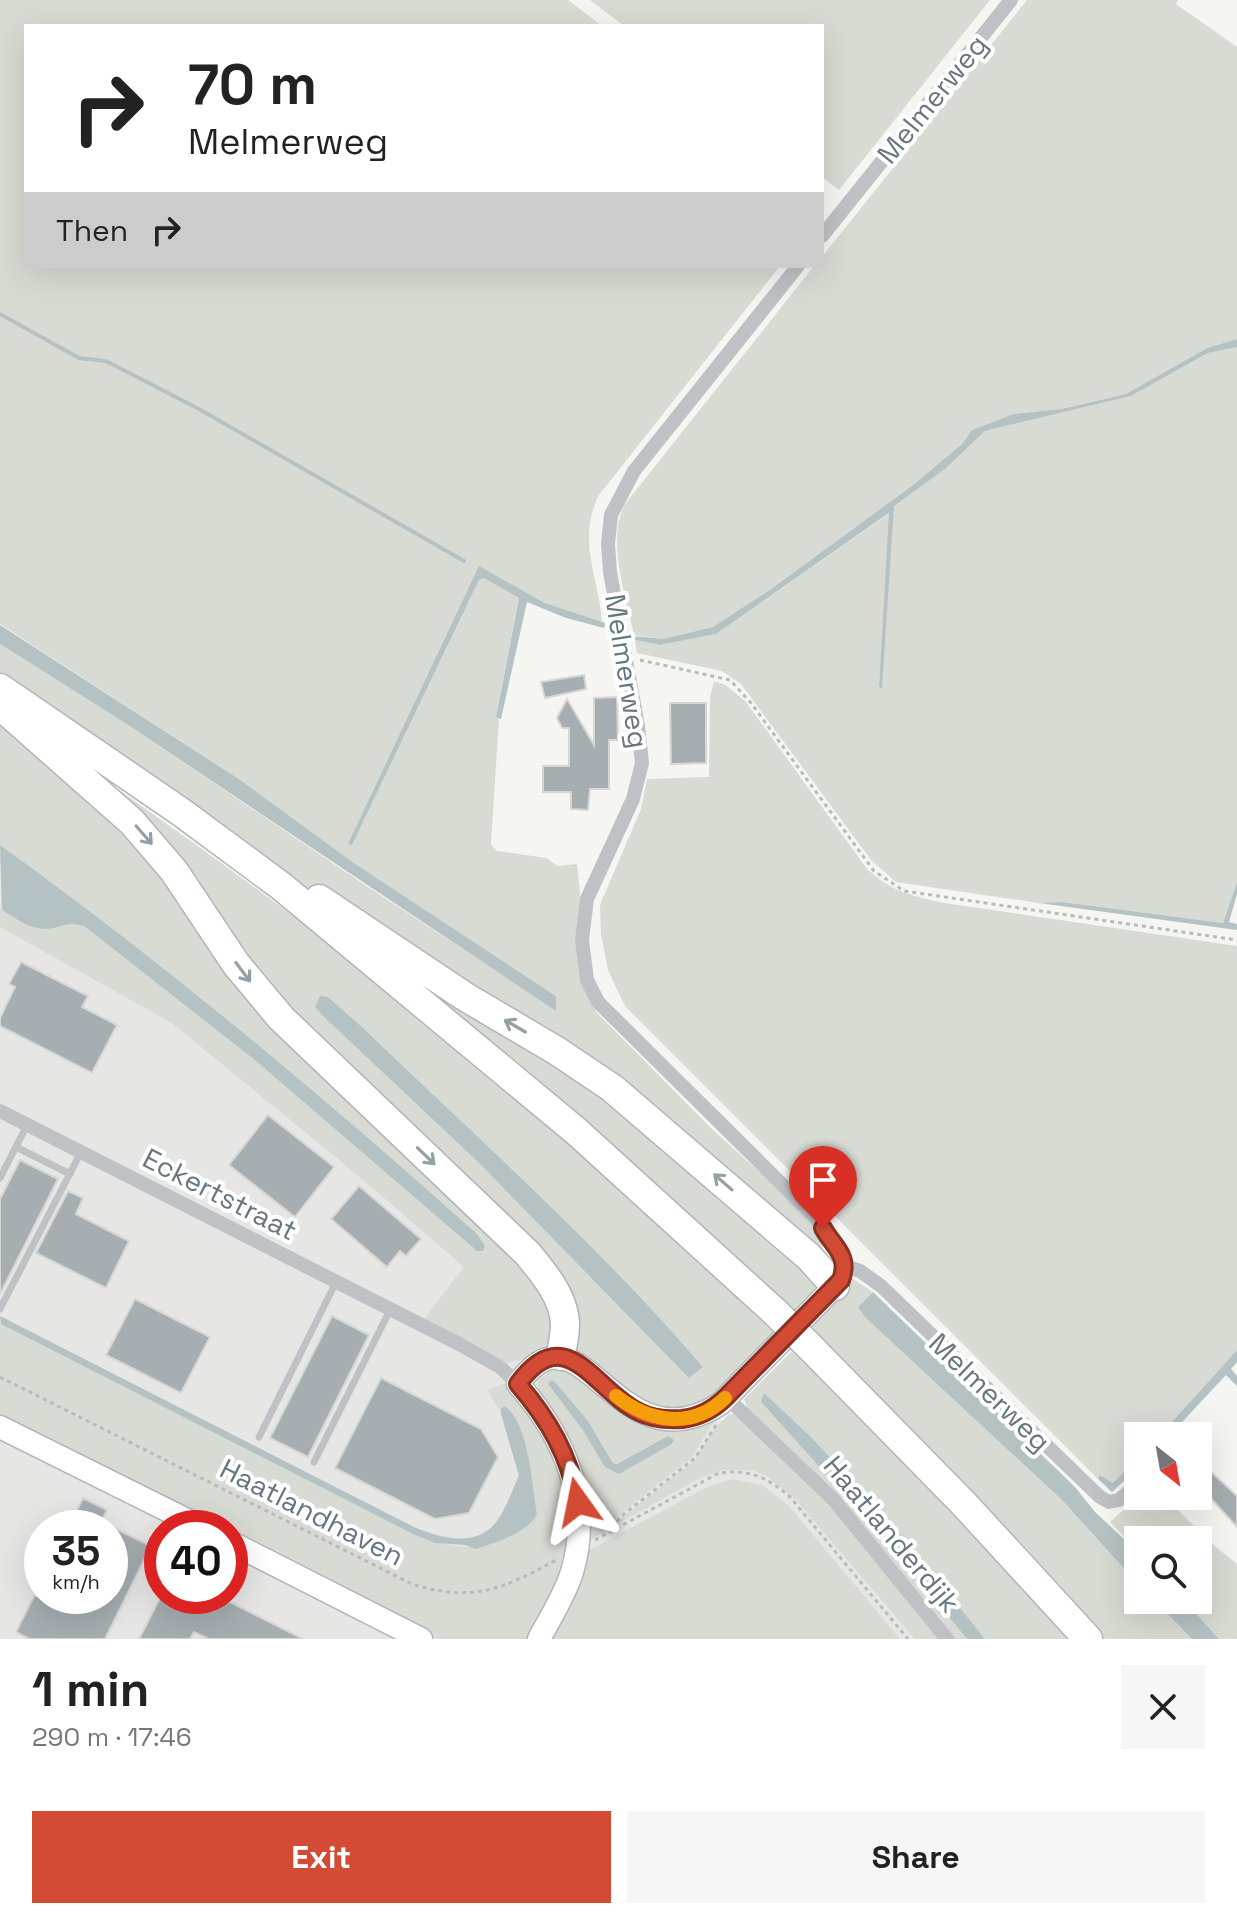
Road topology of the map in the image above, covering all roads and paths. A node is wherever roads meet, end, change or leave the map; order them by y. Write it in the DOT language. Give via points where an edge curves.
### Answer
graph roads {
  1 [pos="1011,0"];
  2 [pos="824,234"];
  3 [pos="796,268"];
  4 [pos="625,656"];
  5 [pos="1,701"];
  6 [pos="200,825"];
  7 [pos="337,935"];
  8 [pos="1237,940"];
  9 [pos="0,1111"];
  10 [pos="27,1125"];
  11 [pos="16,1147"];
  12 [pos="81,1152"];
  13 [pos="70,1174"];
  14 [pos="0,1178"];
  15 [pos="840,1276"];
  16 [pos="336,1282"];
  17 [pos="0,1309"];
  18 [pos="391,1309"];
  19 [pos="561,1356"];
  20 [pos="0,1377"];
  21 [pos="518,1384"];
  22 [pos="726,1397"];
  23 [pos="0,1427"];
  24 [pos="259,1437"];
  25 [pos="314,1462"];
  26 [pos="1124,1496"];
  27 [pos="167,1510"];
  28 [pos="577,1549"];
  29 [pos="248,1551"];
  30 [pos="421,1639"];
  31 [pos="539,1639"];
  32 [pos="908,1639"];
  33 [pos="947,1639"];
  34 [pos="1088,1639"];
  1 -- 2 [label="street, Melmerweg"];
  3 -- 4 [label="street, Melmerweg" via="634,471 611,515 608,544"];
  4 -- 8 [label="path" via="730,680 874,871 904,891"];
  4 -- 15 [label="street, Melmerweg" via="642,763 633,799 587,899 582,940 587,980 616,1023 808,1209 842,1253"];
  5 -- 6 [label="highway"];
  5 -- 7 [label="highway"];
  5 -- 19 [label="highway, one-way" via="132,822 174,871 259,994 532,1259 563,1310"];
  6 -- 7 [label="highway"];
  15 -- 6 [label="highway, one-way" via="603,1081 419,967 220,831"];
  7 -- 34 [label="highway, bridge" via="489,1056 677,1220 812,1349"];
  9 -- 10 [label="street, Eckertstraat"];
  10 -- 11 [label="lane"];
  10 -- 12 [label="street, Eckertstraat"];
  11 -- 13 [label="lane"];
  11 -- 14 [label="lane"];
  12 -- 13 [label="lane"];
  12 -- 16 [label="street, Eckertstraat"];
  13 -- 17 [label="lane"];
  15 -- 22 [label="street"];
  15 -- 26 [label="street, Melmerweg" via="860,1271 881,1286 1100,1497 1109,1502"];
  16 -- 18 [label="street, Eckertstraat"];
  16 -- 24 [label="lane"];
  18 -- 21 [label="street, Eckertstraat" via="492,1363"];
  18 -- 25 [label="lane"];
  19 -- 21 [label="street" via="534,1364"];
  19 -- 22 [label="street" via="633,1409 657,1418 696,1416"];
  20 -- 28 [label="path, Haatlandhaven" via="390,1574 434,1591 500,1589"];
  21 -- 28 [label="street" via="543,1414 569,1463 578,1502"];
  22 -- 33 [label="street, Haatlanderdijk" via="833,1499"];
  23 -- 27 [label="street"];
  28 -- 31 [label="street" via="571,1575"];
  28 -- 32 [label="path, Haatlandhaven" via="717,1474 756,1475 790,1497"];
  29 -- 30 [label="street"];
}
